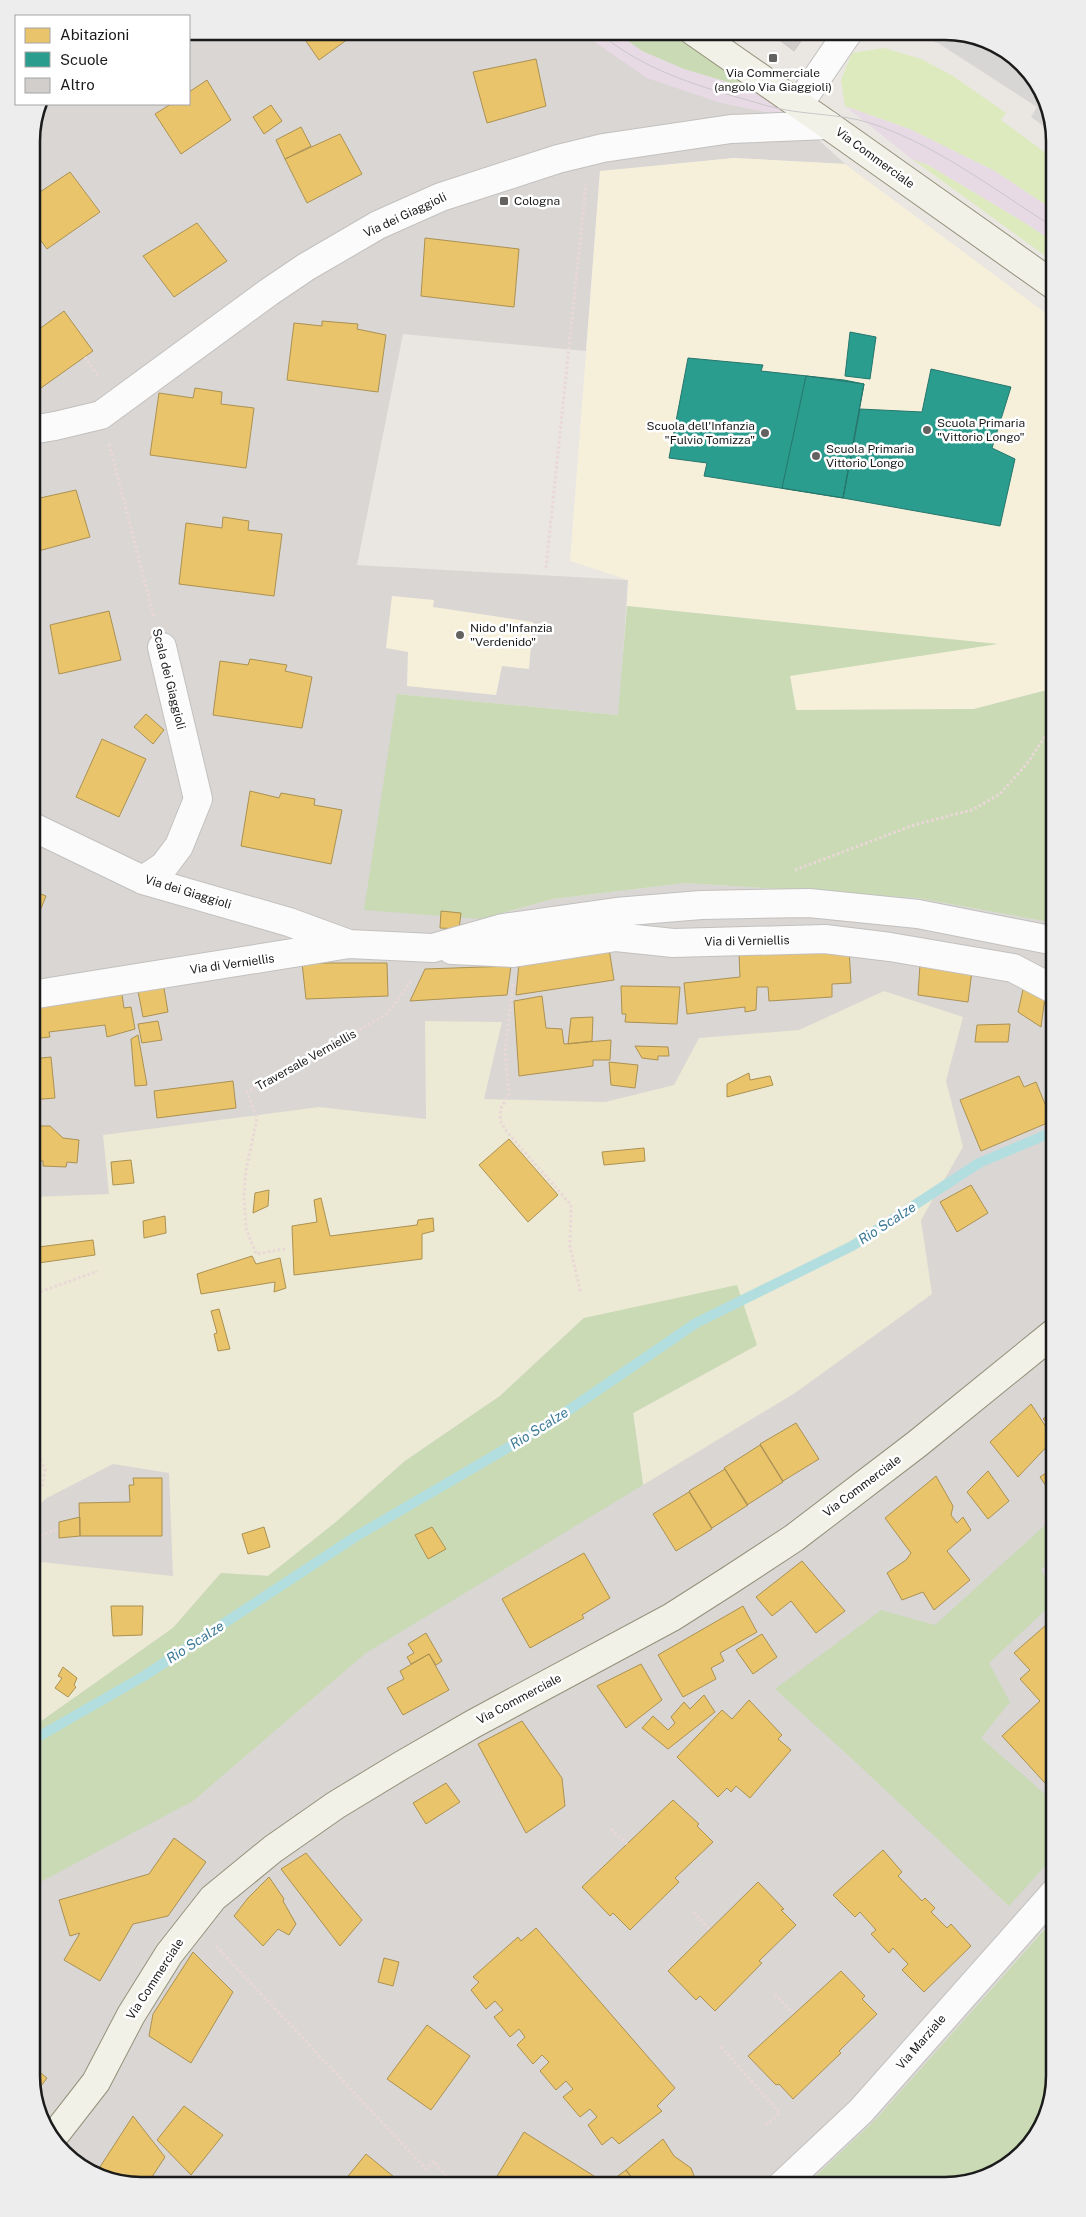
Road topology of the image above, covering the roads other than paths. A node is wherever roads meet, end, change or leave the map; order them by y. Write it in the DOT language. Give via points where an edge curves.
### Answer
graph roads {
  1 [pos="706,40"];
  2 [pos="843,40"];
  3 [pos="799,104"];
  4 [pos="828,125"];
  5 [pos="1046,280"];
  6 [pos="40,428"];
  7 [pos="162,647"];
  8 [pos="40,830"];
  9 [pos="143,880"];
  10 [pos="1046,939"];
  11 [pos="349,944"];
  12 [pos="433,948"];
  13 [pos="1046,985"];
  14 [pos="40,994"];
  15 [pos="1046,1339"];
  16 [pos="1046,1902"];
  17 [pos="57,2132"];
  18 [pos="791,2177"];
  1 -- 3 [label="main road, Via Commerciale"];
  2 -- 3 [label="street"];
  3 -- 4 [label="main road, Via Commerciale"];
  4 -- 5 [label="main road, Via Commerciale"];
  4 -- 6 [label="street, Via dei Giaggioli" via="731,130 590,151 558,158 441,197 378,225 306,267 101,415"];
  7 -- 9 [label="street, Scala dei Giaggioli" via="198,799 179,846 164,866"];
  8 -- 9 [label="street, Via dei Giaggioli"];
  9 -- 11 [label="street, Via dei Giaggioli" via="289,922"];
  10 -- 12 [label="street, Via di Verniellis" via="918,914 809,903 701,905 616,912 503,928"];
  11 -- 12 [label="street, Via di Verniellis"];
  11 -- 14 [label="street, Via di Verniellis"];
  12 -- 13 [label="street, Via di Verniellis" via="513,953 616,937 673,943 825,939 1013,968"];
  15 -- 17 [label="main road, Via Commerciale" via="794,1538 672,1617 472,1724 336,1805 273,1849 213,1898 169,1954 96,2082"];
  16 -- 18 [label="street, Via Marziale" via="861,2111"];
}
